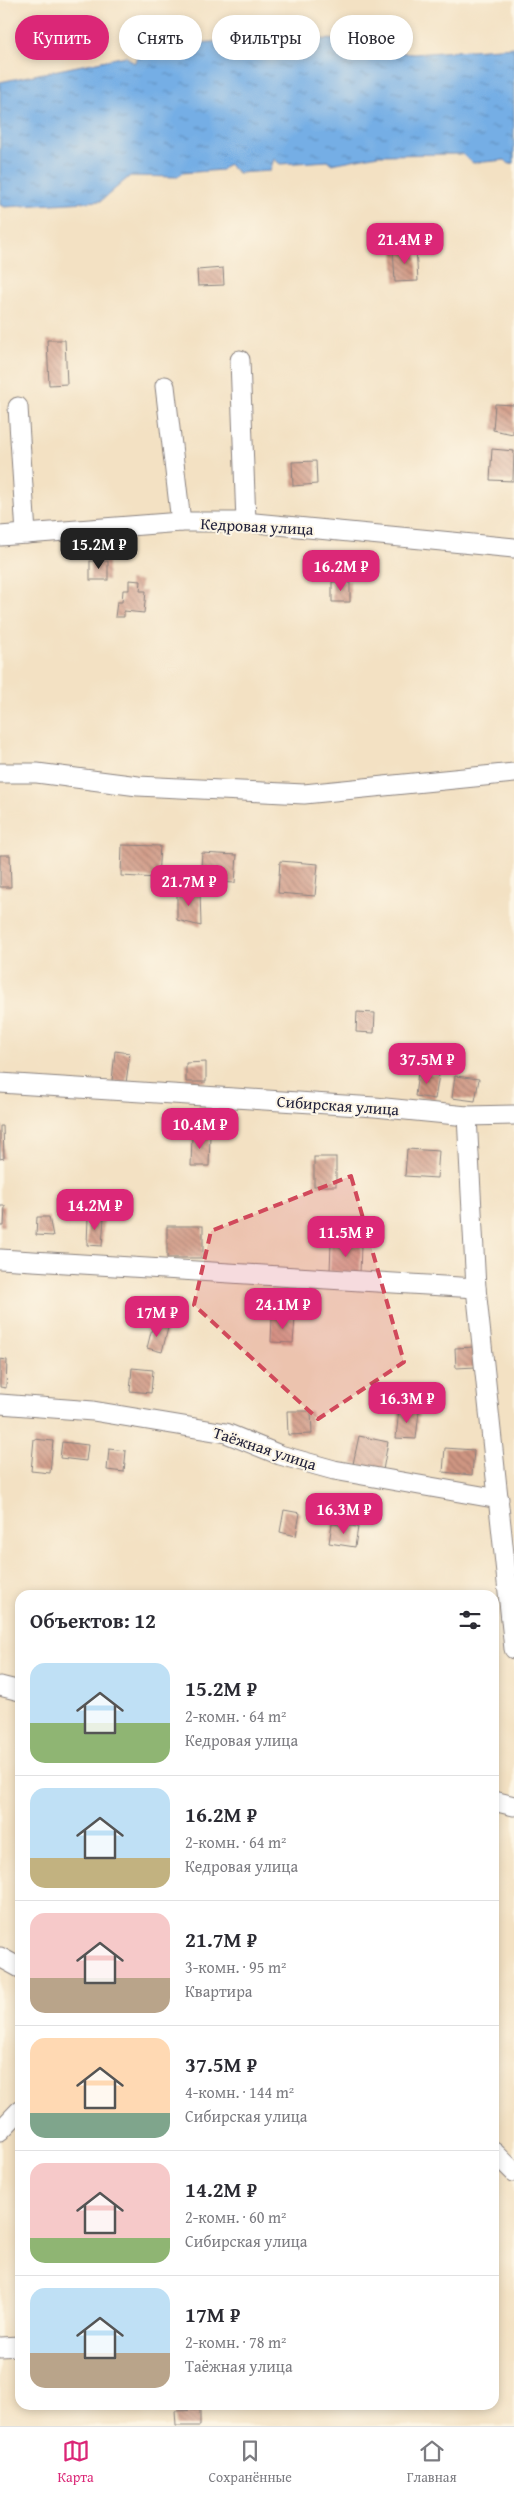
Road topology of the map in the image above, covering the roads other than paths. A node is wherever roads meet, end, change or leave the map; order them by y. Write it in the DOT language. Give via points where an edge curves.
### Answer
graph roads {
  1 [pos="240,360"];
  2 [pos="165,386"];
  3 [pos="18,407"];
  4 [pos="181,522"];
  5 [pos="246,522"];
  6 [pos="26,534"];
  7 [pos="0,536"];
  8 [pos="514,548"];
  9 [pos="0,773"];
  10 [pos="514,773"];
  11 [pos="0,1083"];
  12 [pos="467,1116"];
  13 [pos="514,1116"];
  14 [pos="0,1258"];
  15 [pos="476,1288"];
  16 [pos="0,1404"];
  17 [pos="505,1510"];
  18 [pos="514,1649"];
  19 [pos="0,1686"];
  20 [pos="15,1690"];
  21 [pos="499,1802"];
  22 [pos="514,1806"];
  23 [pos="0,1957"];
  24 [pos="15,1965"];
  25 [pos="15,2115"];
  26 [pos="0,2131"];
  27 [pos="15,2346"];
  28 [pos="0,2347"];
  1 -- 5 [label="street"];
  2 -- 4 [label="street"];
  3 -- 6 [label="street"];
  4 -- 5 [label="street, Кедровая улица"];
  4 -- 6 [label="street, Кедровая улица"];
  5 -- 8 [label="street, Кедровая улица"];
  6 -- 7 [label="street, Кедровая улица"];
  9 -- 10 [label="street" via="37,773 138,786 304,794"];
  11 -- 12 [label="street, Сибирская улица"];
  12 -- 13 [label="street, Сибирская улица"];
  12 -- 15 [label="street"];
  14 -- 15 [label="street"];
  15 -- 17 [label="street"];
  16 -- 17 [label="street, Таёжная улица" via="93,1411 226,1433 280,1455 334,1470"];
  17 -- 18 [label="street"];
  19 -- 20 [label="street"];
  21 -- 22 [label="street"];
  23 -- 24 [label="street"];
  25 -- 26 [label="street"];
  27 -- 28 [label="street"];
}
